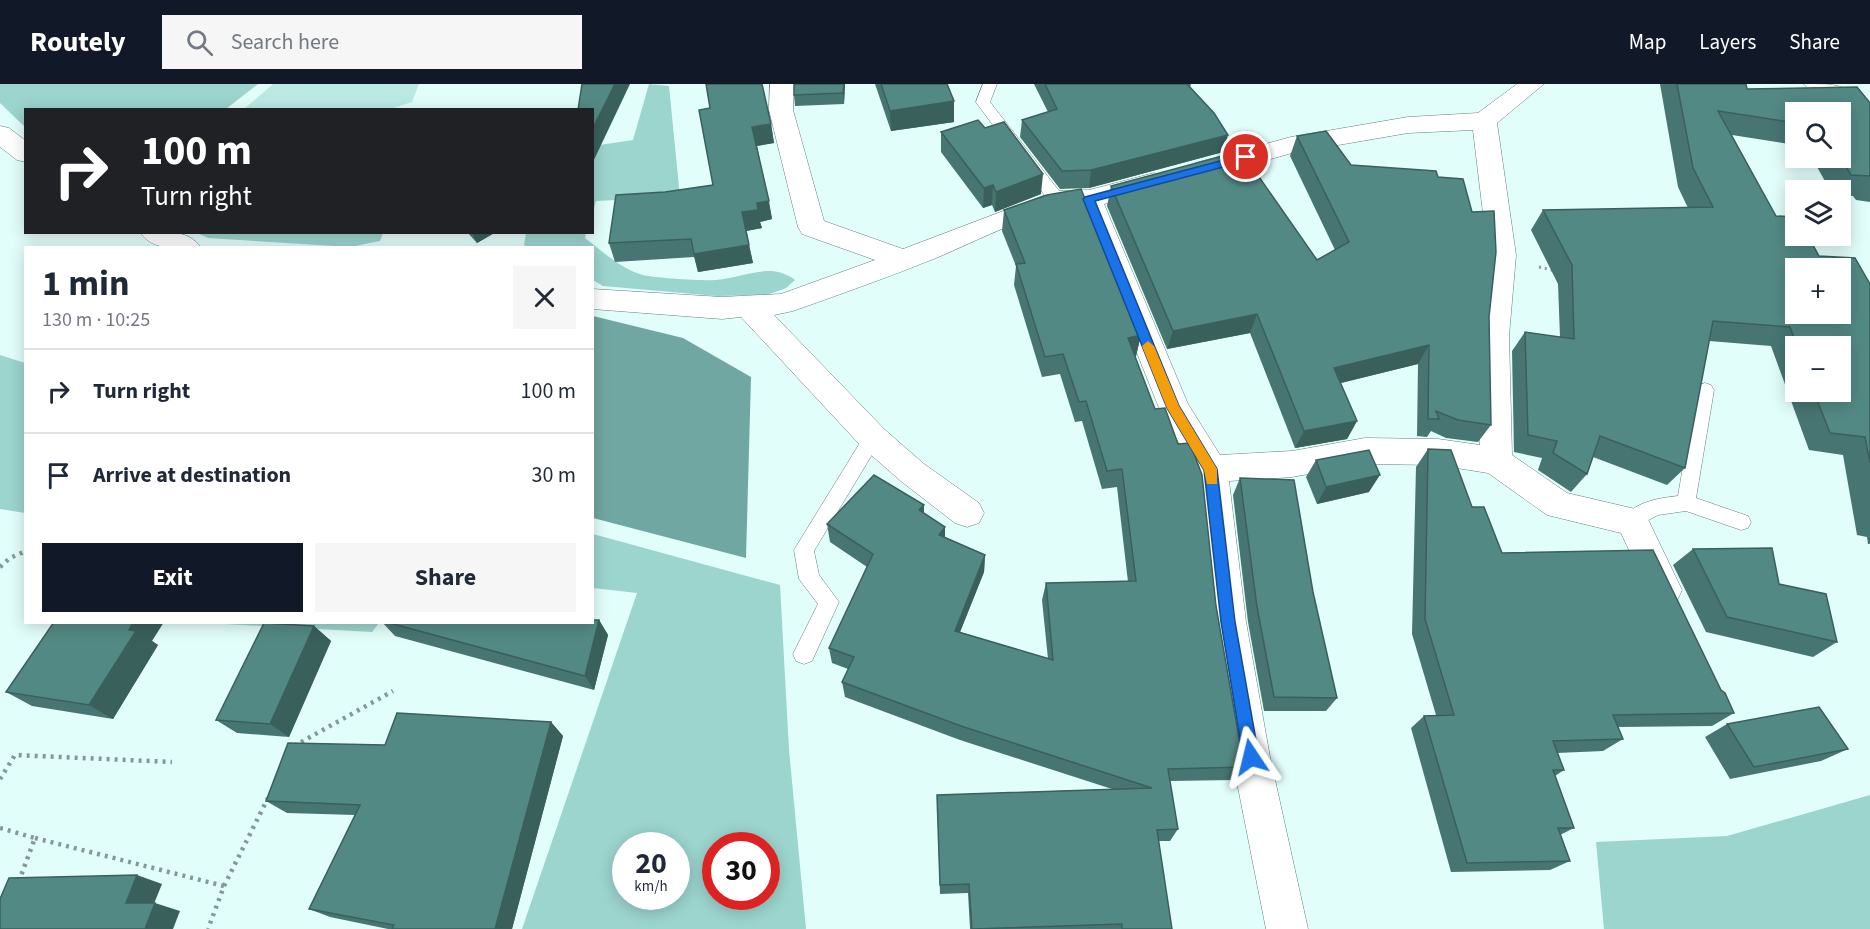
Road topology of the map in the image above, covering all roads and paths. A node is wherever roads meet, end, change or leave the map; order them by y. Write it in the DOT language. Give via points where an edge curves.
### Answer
graph roads {
  1 [pos="782,84"];
  2 [pos="990,84"];
  3 [pos="1532,84"];
  4 [pos="1816,84"];
  5 [pos="1870,116"];
  6 [pos="1484,121"];
  7 [pos="0,134"];
  8 [pos="24,152"];
  9 [pos="1073,200"];
  10 [pos="157,234"];
  11 [pos="183,246"];
  12 [pos="1502,255"];
  13 [pos="904,260"];
  14 [pos="1566,273"];
  15 [pos="594,299"];
  16 [pos="748,306"];
  17 [pos="1705,390"];
  18 [pos="873,438"];
  19 [pos="1496,461"];
  20 [pos="1211,469"];
  21 [pos="1686,503"];
  22 [pos="967,513"];
  23 [pos="1632,521"];
  24 [pos="1741,522"];
  25 [pos="24,552"];
  26 [pos="0,567"];
  27 [pos="1678,617"];
  28 [pos="804,654"];
  29 [pos="393,691"];
  30 [pos="288,757"];
  31 [pos="172,762"];
  32 [pos="0,778"];
  33 [pos="272,789"];
  34 [pos="0,828"];
  35 [pos="35,838"];
  36 [pos="18,885"];
  37 [pos="224,886"];
  38 [pos="208,929"];
  39 [pos="1287,929"];
  1 -- 13 [label="street" via="781,110 812,227"];
  2 -- 9 [label="lane" via="983,102"];
  3 -- 6 [label="street"];
  4 -- 5 [label="street" via="1841,94"];
  6 -- 9 [label="street" via="1408,125 1291,145"];
  6 -- 12 [label="street"];
  7 -- 8 [label="street"];
  9 -- 13 [label="street" via="1027,210"];
  9 -- 20 [label="street" via="1174,408"];
  10 -- 11 [label="street"];
  12 -- 14 [label="path"];
  12 -- 19 [label="street" via="1494,336"];
  13 -- 16 [label="street" via="783,304"];
  15 -- 16 [label="street" via="711,308"];
  16 -- 18 [label="street"];
  17 -- 21 [label="lane"];
  18 -- 22 [label="street"];
  18 -- 28 [label="lane" via="804,550 809,579 829,602"];
  19 -- 20 [label="street" via="1438,452 1365,451 1292,464"];
  19 -- 23 [label="street" via="1559,505"];
  20 -- 39 [label="street" via="1230,633"];
  21 -- 23 [label="lane" via="1654,507"];
  21 -- 24 [label="lane"];
  23 -- 27 [label="street"];
  25 -- 26 [label="path"];
  29 -- 30 [label="path" via="293,746"];
  31 -- 32 [label="path" via="15,755"];
  33 -- 37 [label="path"];
  34 -- 35 [label="path"];
  35 -- 36 [label="path"];
  35 -- 37 [label="path"];
  37 -- 38 [label="path"];
}
